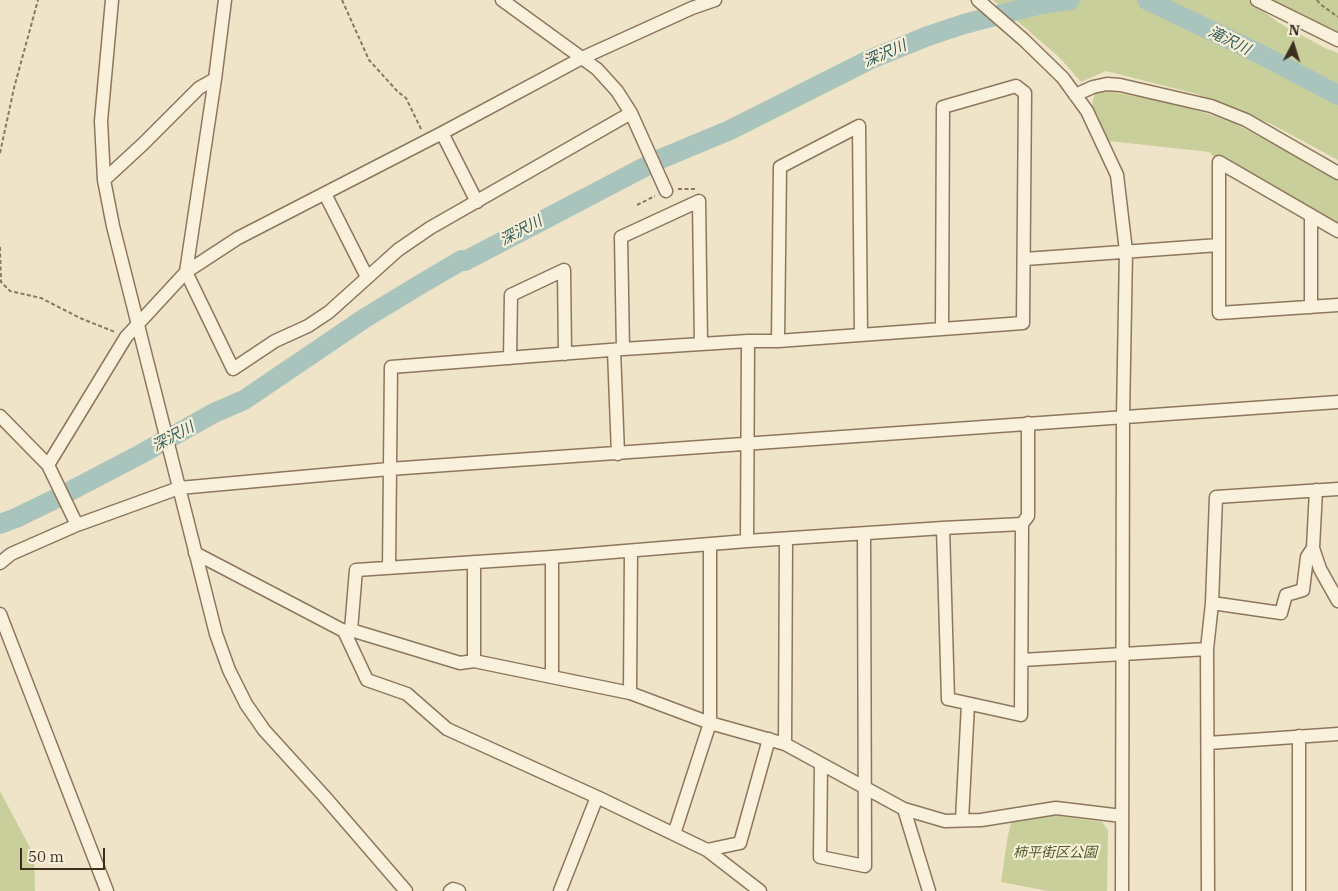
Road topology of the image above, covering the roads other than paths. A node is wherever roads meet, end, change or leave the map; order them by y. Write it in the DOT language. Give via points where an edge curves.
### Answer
graph roads {
  1 [pos="112,0"];
  2 [pos="225,0"];
  3 [pos="502,0"];
  4 [pos="715,0"];
  5 [pos="978,0"];
  6 [pos="1257,0"];
  7 [pos="1338,40"];
  8 [pos="582,58"];
  9 [pos="215,79"];
  10 [pos="1075,95"];
  11 [pos="632,113"];
  12 [pos="442,133"];
  13 [pos="1338,173"];
  14 [pos="104,180"];
  15 [pos="666,191"];
  16 [pos="325,194"];
  17 [pos="477,202"];
  18 [pos="1312,215"];
  19 [pos="1338,231"];
  20 [pos="1219,245"];
  21 [pos="1126,251"];
  22 [pos="1024,259"];
  23 [pos="186,272"];
  24 [pos="367,277"];
  25 [pos="1338,305"];
  26 [pos="1311,307"];
  27 [pos="138,325"];
  28 [pos="942,329"];
  29 [pos="861,335"];
  30 [pos="748,341"];
  31 [pos="778,341"];
  32 [pos="700,344"];
  33 [pos="618,350"];
  34 [pos="565,354"];
  35 [pos="510,358"];
  36 [pos="1338,402"];
  37 [pos="0,416"];
  38 [pos="1123,417"];
  39 [pos="1028,423"];
  40 [pos="748,444"];
  41 [pos="618,454"];
  42 [pos="48,466"];
  43 [pos="389,469"];
  44 [pos="179,488"];
  45 [pos="1338,489"];
  46 [pos="1316,490"];
  47 [pos="1022,524"];
  48 [pos="77,525"];
  49 [pos="944,528"];
  50 [pos="864,534"];
  51 [pos="786,539"];
  52 [pos="747,541"];
  53 [pos="710,545"];
  54 [pos="1313,548"];
  55 [pos="631,551"];
  56 [pos="195,553"];
  57 [pos="552,557"];
  58 [pos="474,562"];
  59 [pos="0,563"];
  60 [pos="388,568"];
  61 [pos="1338,601"];
  62 [pos="1212,603"];
  63 [pos="0,614"];
  64 [pos="348,630"];
  65 [pos="1207,650"];
  66 [pos="1122,654"];
  67 [pos="1022,660"];
  68 [pos="474,661"];
  69 [pos="552,676"];
  70 [pos="630,692"];
  71 [pos="968,704"];
  72 [pos="710,722"];
  73 [pos="1338,734"];
  74 [pos="1299,736"];
  75 [pos="769,740"];
  76 [pos="1208,743"];
  77 [pos="785,744"];
  78 [pos="821,764"];
  79 [pos="865,787"];
  80 [pos="597,797"];
  81 [pos="904,809"];
  82 [pos="1122,816"];
  83 [pos="962,820"];
  84 [pos="674,834"];
  85 [pos="707,850"];
  86 [pos="107,891"];
  87 [pos="406,891"];
  88 [pos="450,891"];
  89 [pos="459,891"];
  90 [pos="560,891"];
  91 [pos="760,891"];
  92 [pos="929,891"];
  93 [pos="1122,891"];
  94 [pos="1208,891"];
  95 [pos="1299,891"];
  1 -- 14 [label="street" via="101,122"];
  2 -- 9 [label="street"];
  3 -- 8 [label="street"];
  4 -- 8 [label="street"];
  5 -- 10 [label="street" via="1063,78"];
  6 -- 7 [label="street"];
  8 -- 11 [label="street" via="598,69"];
  8 -- 12 [label="street"];
  9 -- 14 [label="street" via="199,88"];
  9 -- 23 [label="street"];
  10 -- 13 [label="street" via="1093,87 1120,85 1211,106 1246,120"];
  10 -- 21 [label="street" via="1087,111 1117,175"];
  11 -- 15 [label="street"];
  11 -- 17 [label="street"];
  12 -- 16 [label="street"];
  12 -- 17 [label="street"];
  14 -- 27 [label="street"];
  16 -- 23 [label="street" via="238,238"];
  16 -- 24 [label="street"];
  17 -- 24 [label="street" via="430,228"];
  18 -- 19 [label="street"];
  18 -- 20 [label="street" via="1219,162"];
  18 -- 26 [label="street"];
  20 -- 21 [label="street"];
  20 -- 26 [label="street" via="1219,313"];
  21 -- 22 [label="street"];
  21 -- 38 [label="street"];
  22 -- 28 [label="street" via="1023,323"];
  22 -- 28 [label="street" via="1025,93 1016,86 943,107"];
  23 -- 24 [label="street" via="233,368 275,341 322,317"];
  23 -- 27 [label="street"];
  25 -- 26 [label="street"];
  27 -- 42 [label="street" via="126,337"];
  27 -- 44 [label="street"];
  28 -- 29 [label="street"];
  29 -- 31 [label="street"];
  29 -- 31 [label="street" via="859,126 780,167"];
  30 -- 31 [label="street"];
  30 -- 32 [label="street"];
  30 -- 40 [label="street"];
  32 -- 33 [label="street"];
  32 -- 33 [label="street" via="699,201 621,237"];
  33 -- 34 [label="street"];
  33 -- 41 [label="street"];
  34 -- 35 [label="street"];
  34 -- 35 [label="street" via="564,270 511,295"];
  35 -- 43 [label="street" via="391,367"];
  36 -- 38 [label="street"];
  37 -- 42 [label="street"];
  38 -- 39 [label="street"];
  38 -- 66 [label="street"];
  39 -- 40 [label="street"];
  39 -- 47 [label="street" via="1028,516"];
  40 -- 41 [label="street"];
  40 -- 52 [label="street"];
  41 -- 43 [label="street"];
  42 -- 48 [label="street"];
  43 -- 44 [label="street"];
  43 -- 60 [label="street"];
  44 -- 48 [label="street"];
  44 -- 56 [label="street"];
  45 -- 46 [label="street"];
  46 -- 54 [label="street"];
  46 -- 62 [label="street" via="1216,497"];
  47 -- 49 [label="street"];
  47 -- 67 [label="street"];
  48 -- 59 [label="street" via="11,554"];
  49 -- 50 [label="street"];
  49 -- 71 [label="street" via="948,699"];
  50 -- 51 [label="street"];
  50 -- 79 [label="street"];
  51 -- 52 [label="street"];
  51 -- 77 [label="street"];
  52 -- 53 [label="street"];
  53 -- 55 [label="street"];
  53 -- 72 [label="street"];
  54 -- 61 [label="street"];
  54 -- 62 [label="street" via="1307,557 1303,590 1286,595 1280,613"];
  55 -- 57 [label="street"];
  55 -- 70 [label="street"];
  56 -- 64 [label="street"];
  56 -- 87 [label="street" via="216,634 246,704 264,730"];
  57 -- 58 [label="street"];
  57 -- 69 [label="street"];
  58 -- 60 [label="street"];
  58 -- 68 [label="street"];
  60 -- 64 [label="street" via="356,570"];
  62 -- 65 [label="street"];
  63 -- 86 [label="street"];
  64 -- 68 [label="street" via="460,663"];
  64 -- 80 [label="street" via="367,680 407,694 447,729"];
  65 -- 66 [label="street"];
  65 -- 76 [label="street"];
  66 -- 67 [label="street"];
  66 -- 82 [label="street"];
  67 -- 71 [label="street" via="1021,716"];
  68 -- 69 [label="street"];
  69 -- 70 [label="street"];
  70 -- 72 [label="street"];
  71 -- 83 [label="street"];
  72 -- 75 [label="street"];
  72 -- 84 [label="street"];
  73 -- 74 [label="street"];
  74 -- 76 [label="street"];
  74 -- 95 [label="street"];
  75 -- 77 [label="street"];
  75 -- 85 [label="street" via="740,843"];
  76 -- 94 [label="street"];
  77 -- 78 [label="street"];
  78 -- 79 [label="street"];
  78 -- 79 [label="street" via="820,857 865,866"];
  79 -- 81 [label="street"];
  80 -- 84 [label="street"];
  80 -- 90 [label="street"];
  81 -- 83 [label="street" via="945,821"];
  81 -- 92 [label="street"];
  82 -- 83 [label="street" via="1056,808"];
  82 -- 93 [label="street"];
  84 -- 85 [label="street"];
  85 -- 91 [label="street"];
  88 -- 89 [label="street"];
}
